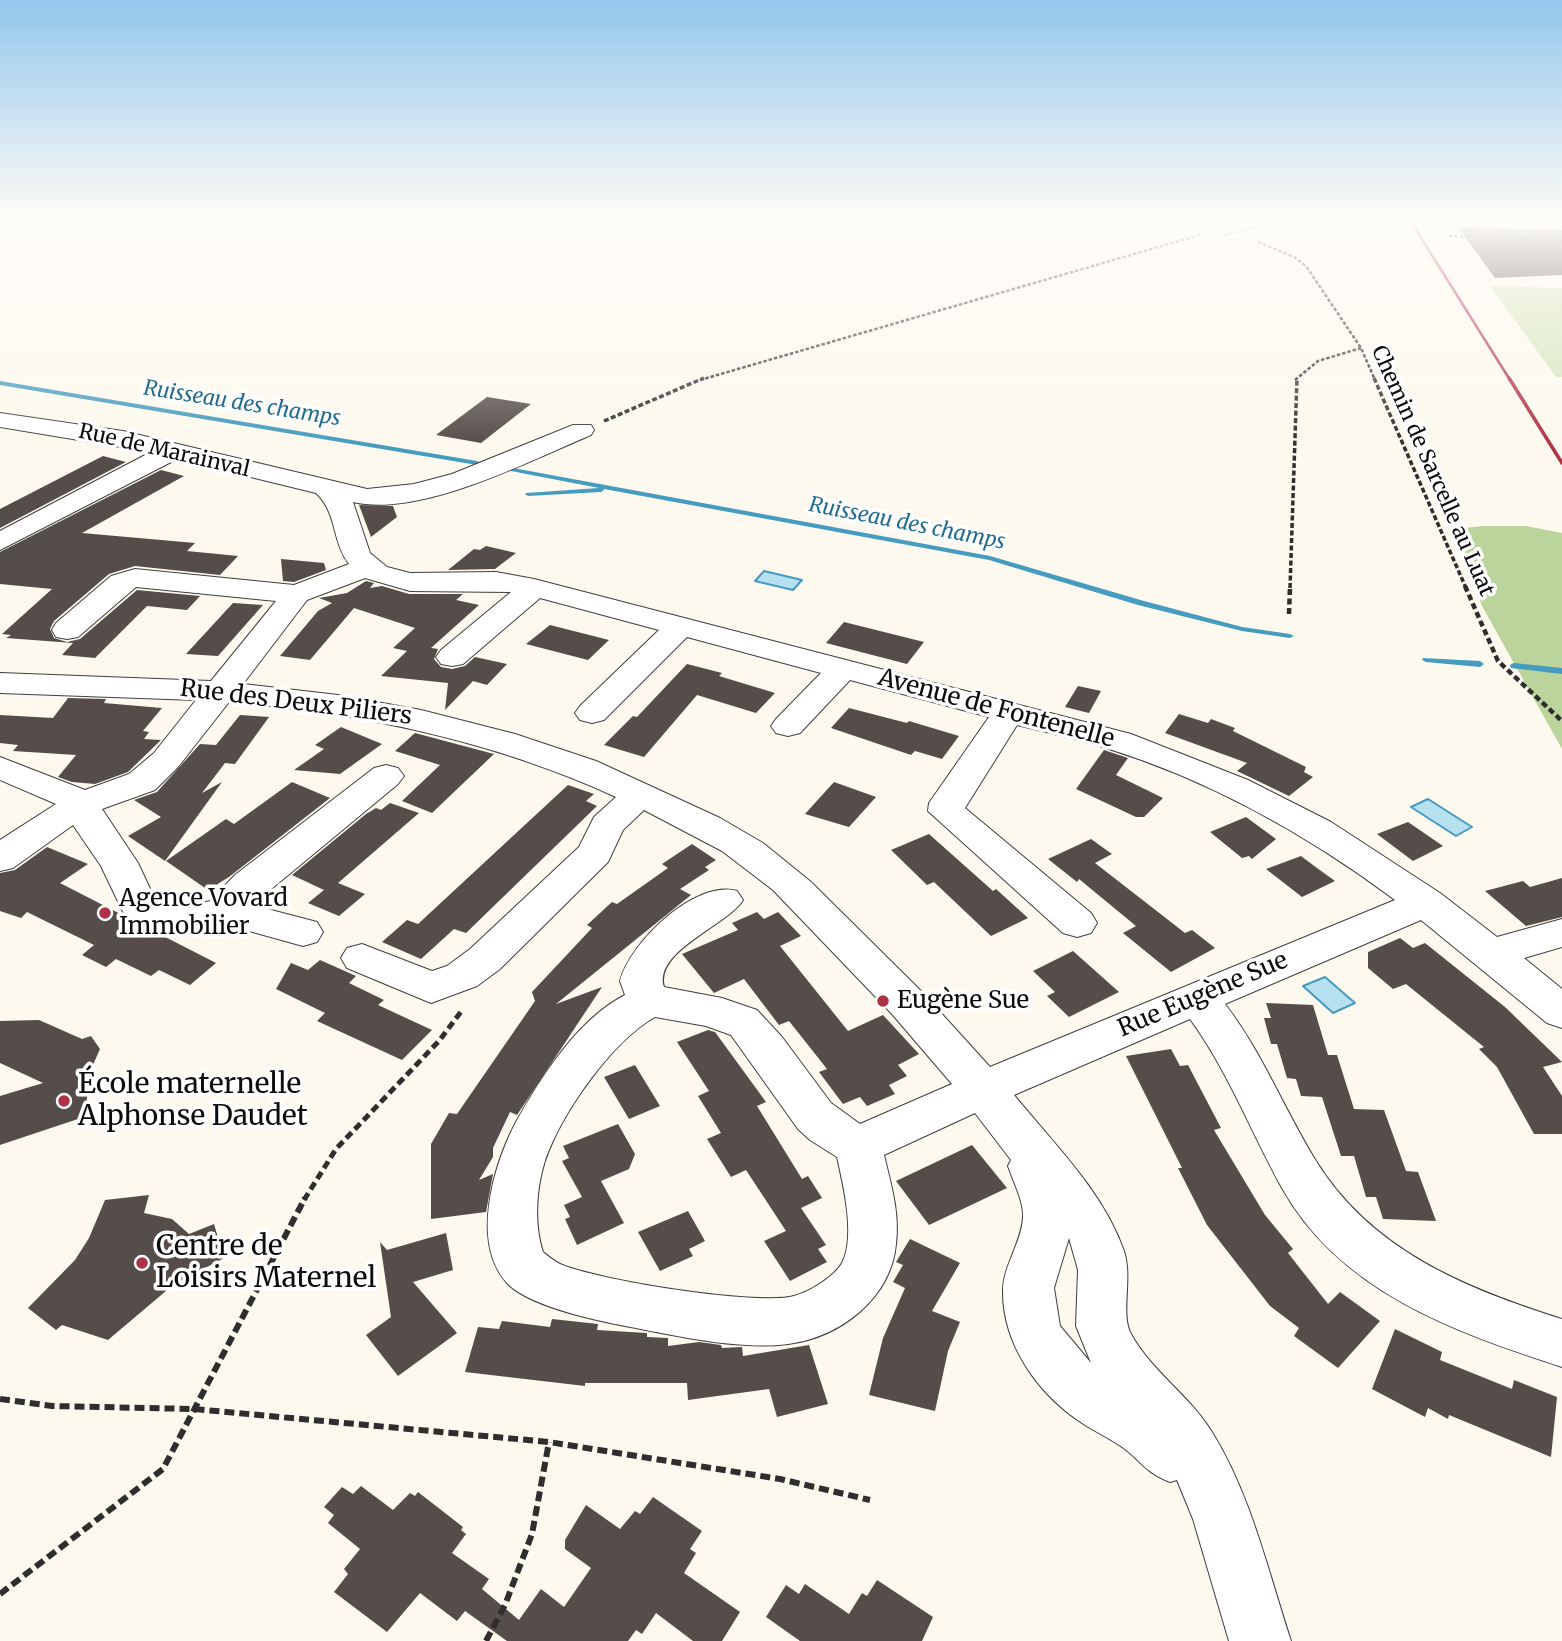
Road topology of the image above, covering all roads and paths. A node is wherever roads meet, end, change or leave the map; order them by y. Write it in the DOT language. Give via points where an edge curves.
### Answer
graph roads {
  1 [pos="1000,294"];
  2 [pos="1324,294"];
  3 [pos="1361,348"];
  4 [pos="3,423"];
  5 [pos="582,430"];
  6 [pos="172,451"];
  7 [pos="327,489"];
  8 [pos="0,542"];
  9 [pos="366,567"];
  10 [pos="534,587"];
  11 [pos="297,594"];
  12 [pos="1289,614"];
  13 [pos="682,625"];
  14 [pos="67,629"];
  15 [pos="452,657"];
  16 [pos="844,668"];
  17 [pos="0,683"];
  18 [pos="218,691"];
  19 [pos="1009,712"];
  20 [pos="592,713"];
  21 [pos="1562,721"];
  22 [pos="788,726"];
  23 [pos="0,768"];
  24 [pos="386,776"];
  25 [pos="642,793"];
  26 [pos="81,804"];
  27 [pos="0,859"];
  28 [pos="723,900"];
  29 [pos="1426,902"];
  30 [pos="224,911"];
  31 [pos="1077,923"];
  32 [pos="303,932"];
  33 [pos="1562,933"];
  34 [pos="1492,953"];
  35 [pos="362,958"];
  36 [pos="1196,998"];
  37 [pos="650,1002"];
  38 [pos="441,1003"];
  39 [pos="1562,1012"];
  40 [pos="981,1090"];
  41 [pos="1025,1145"];
  42 [pos="859,1146"];
  43 [pos="1562,1343"];
  44 [pos="0,1399"];
  45 [pos="194,1409"];
  46 [pos="549,1442"];
  47 [pos="1213,1498"];
  48 [pos="870,1500"];
  49 [pos="0,1594"];
  50 [pos="486,1641"];
  51 [pos="1260,1641"];
  1 -- 5 [label="path" via="720,373"];
  2 -- 3 [label="path, Chemin de Sarcelle au Luat"];
  3 -- 12 [label="path" via="1318,360 1295,379"];
  3 -- 21 [label="path, Chemin de Sarcelle au Luat" via="1498,661"];
  4 -- 6 [label="street, Rue de Marainval" via="93,432"];
  5 -- 7 [label="street, Rue de Marainval" via="441,486 375,497"];
  6 -- 7 [label="street, Rue de Marainval"];
  6 -- 8 [label="street"];
  7 -- 9 [label="street" via="340,499 355,555"];
  9 -- 10 [label="street, Avenue de Fontenelle" via="430,585 496,581"];
  9 -- 11 [label="street"];
  10 -- 13 [label="street, Avenue de Fontenelle"];
  10 -- 15 [label="street"];
  11 -- 14 [label="street" via="135,578 121,583"];
  11 -- 18 [label="street"];
  13 -- 16 [label="street, Avenue de Fontenelle"];
  13 -- 20 [label="street"];
  16 -- 19 [label="street, Avenue de Fontenelle"];
  16 -- 22 [label="street"];
  17 -- 18 [label="street, Rue des Deux Piliers"];
  18 -- 25 [label="street, Rue des Deux Piliers" via="326,702 442,723 513,743"];
  18 -- 26 [label="street" via="166,760 142,782"];
  19 -- 29 [label="street, Avenue de Fontenelle" via="1119,741 1198,771 1343,846"];
  19 -- 31 [label="street" via="946,811"];
  23 -- 26 [label="street" via="63,792"];
  24 -- 30 [label="street" via="249,884"];
  25 -- 38 [label="street" via="607,825 596,853 462,976"];
  25 -- 40 [label="street, Rue des Deux Piliers" via="722,834 776,872 923,1020"];
  26 -- 27 [label="street"];
  26 -- 30 [label="street" via="119,863 137,902 157,914 198,918"];
  28 -- 37 [label="street" via="658,948 641,982"];
  29 -- 34 [label="street, Avenue de Fontenelle"];
  29 -- 36 [label="street, Rue Eugène Sue"];
  30 -- 32 [label="street"];
  33 -- 34 [label="street"];
  34 -- 39 [label="street, Avenue de Fontenelle"];
  35 -- 38 [label="street"];
  36 -- 40 [label="street, Rue Eugène Sue"];
  36 -- 43 [label="street" via="1219,1026 1300,1176 1338,1227 1367,1255 1402,1279 1507,1326"];
  37 -- 42 [label="street" via="702,1009 743,1022 826,1126"];
  37 -- 42 [label="street" via="611,1027 579,1063 520,1162 513,1240 525,1268 551,1285 587,1295 702,1316 788,1321 817,1312 862,1276 871,1248 870,1208"];
  38 -- 45 [label="path" via="439,1041 336,1149 302,1202"];
  40 -- 41 [label="street, Rue des Deux Piliers"];
  40 -- 42 [label="street, Rue Eugène Sue"];
  41 -- 47 [label="street, Rue des Deux Piliers" via="1092,1232 1102,1261 1103,1330 1114,1355 1132,1384 1192,1450"];
  41 -- 47 [label="street, Rue des Deux Piliers" via="1048,1213 1028,1289 1035,1334 1063,1374 1100,1404 1141,1427"];
  44 -- 45 [label="path" via="52,1406"];
  45 -- 46 [label="path"];
  45 -- 49 [label="path" via="163,1469"];
  46 -- 48 [label="path" via="780,1479"];
  46 -- 50 [label="path" via="532,1534"];
  47 -- 51 [label="street, Rue des Deux Piliers"];
}
